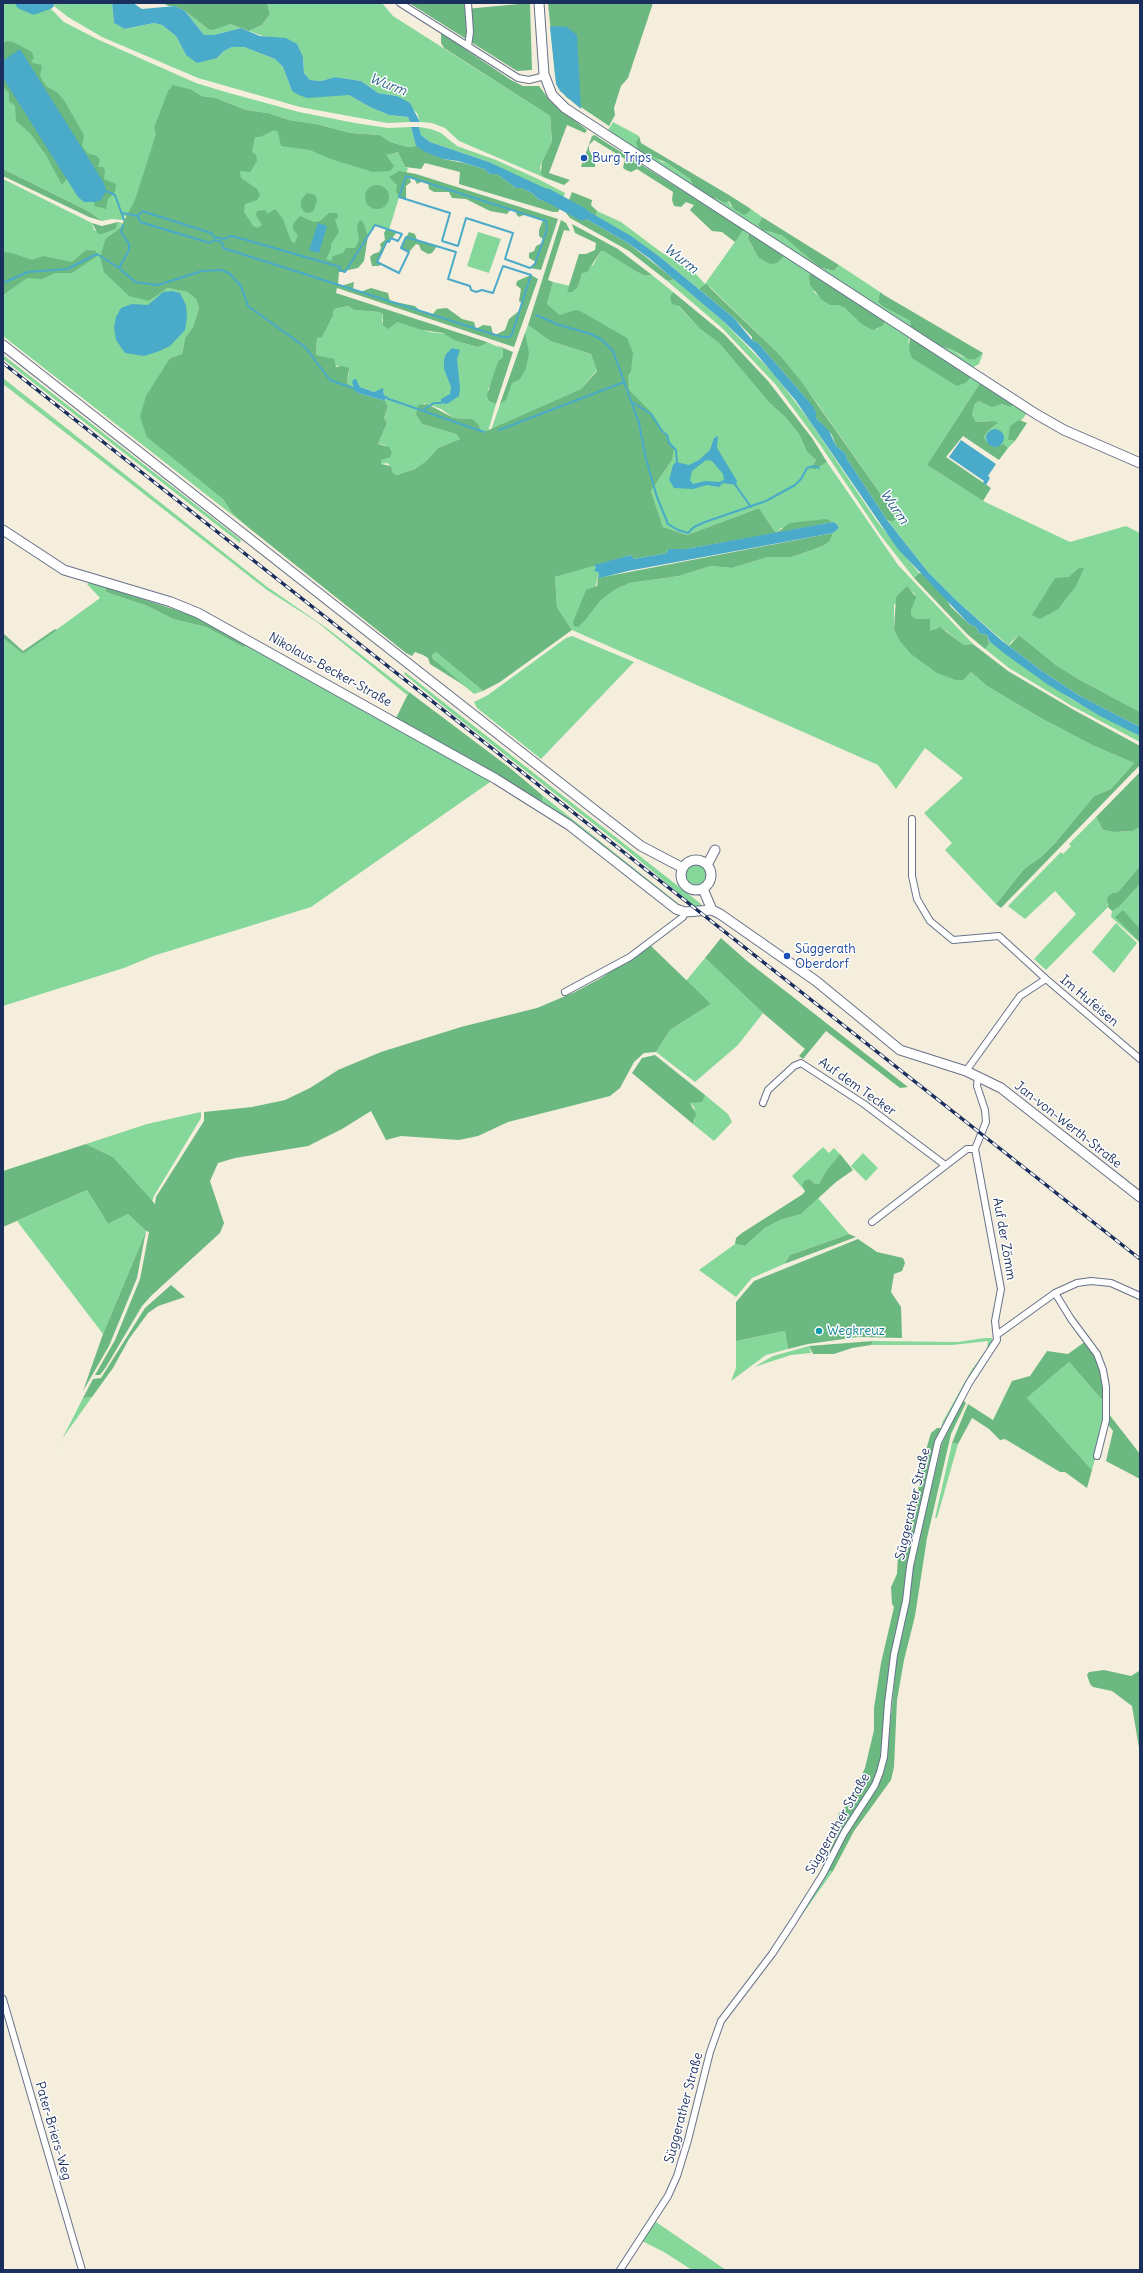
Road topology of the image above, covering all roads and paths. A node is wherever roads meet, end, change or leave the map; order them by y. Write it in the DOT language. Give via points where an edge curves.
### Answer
graph roads {
  1 [pos="400,3"];
  2 [pos="468,3"];
  3 [pos="539,3"];
  4 [pos="468,46"];
  5 [pos="545,76"];
  6 [pos="3,345"];
  7 [pos="1139,462"];
  8 [pos="3,530"];
  9 [pos="912,819"];
  10 [pos="715,850"];
  11 [pos="707,865"];
  12 [pos="683,868"];
  13 [pos="703,889"];
  14 [pos="709,910"];
  15 [pos="685,912"];
  16 [pos="1046,979"];
  17 [pos="565,992"];
  18 [pos="1140,1059"];
  19 [pos="966,1071"];
  20 [pos="978,1076"];
  21 [pos="763,1103"];
  22 [pos="975,1149"];
  23 [pos="945,1164"];
  24 [pos="1140,1197"];
  25 [pos="872,1222"];
  26 [pos="1055,1292"];
  27 [pos="1140,1296"];
  28 [pos="998,1334"];
  29 [pos="1098,1456"];
  30 [pos="3,1999"];
  31 [pos="82,2270"];
  32 [pos="620,2270"];
  1 -- 4 [label="street"];
  2 -- 4 [label="street"];
  3 -- 5 [label="main road"];
  4 -- 5 [label="street" via="518,78 529,80"];
  5 -- 7 [label="main road" via="552,95 565,108 840,288 1064,430"];
  6 -- 12 [label="main road" via="640,846"];
  8 -- 15 [label="main road, Nikolaus-Becker-Straße" via="64,570 171,602 223,626 502,782 569,825 676,909"];
  9 -- 16 [label="street" via="912,876 917,899 930,921 953,940 999,936"];
  10 -- 11 [label="main road"];
  11 -- 12 [label="main road" via="696,860 687,863"];
  11 -- 13 [label="main road" via="711,877"];
  12 -- 13 [label="main road" via="682,879 686,886 694,890"];
  13 -- 14 [label="main road"];
  14 -- 15 [label="main road"];
  14 -- 19 [label="main road, Jan-von-Werth-Straße" via="816,981 900,1050"];
  15 -- 17 [label="street" via="683,917 630,957"];
  16 -- 18 [label="street, Im Hufeisen"];
  16 -- 19 [label="street, Im Hufeisen" via="1020,996"];
  19 -- 20 [label="main road, Jan-von-Werth-Straße"];
  20 -- 22 [label="street" via="977,1086 986,1122"];
  20 -- 24 [label="main road, Jan-von-Werth-Straße" via="1001,1088"];
  21 -- 23 [label="street, Auf dem Tecker" via="768,1090 794,1066 802,1063 864,1104"];
  22 -- 23 [label="street" via="967,1149"];
  22 -- 28 [label="street, Auf der Zömm" via="1001,1289 995,1321"];
  23 -- 25 [label="street"];
  26 -- 27 [label="street" via="1077,1282 1091,1281 1111,1283"];
  26 -- 28 [label="street"];
  26 -- 29 [label="street" via="1097,1354 1103,1370 1106,1420"];
  28 -- 32 [label="street, Süggerather Straße" via="994,1347 969,1383 938,1442 910,1566 906,1601 894,1655 884,1757 875,1785 772,1954 722,2021 710,2052 677,2176 666,2199"];
  30 -- 31 [label="street, Pater-Briers-Weg"];
}
